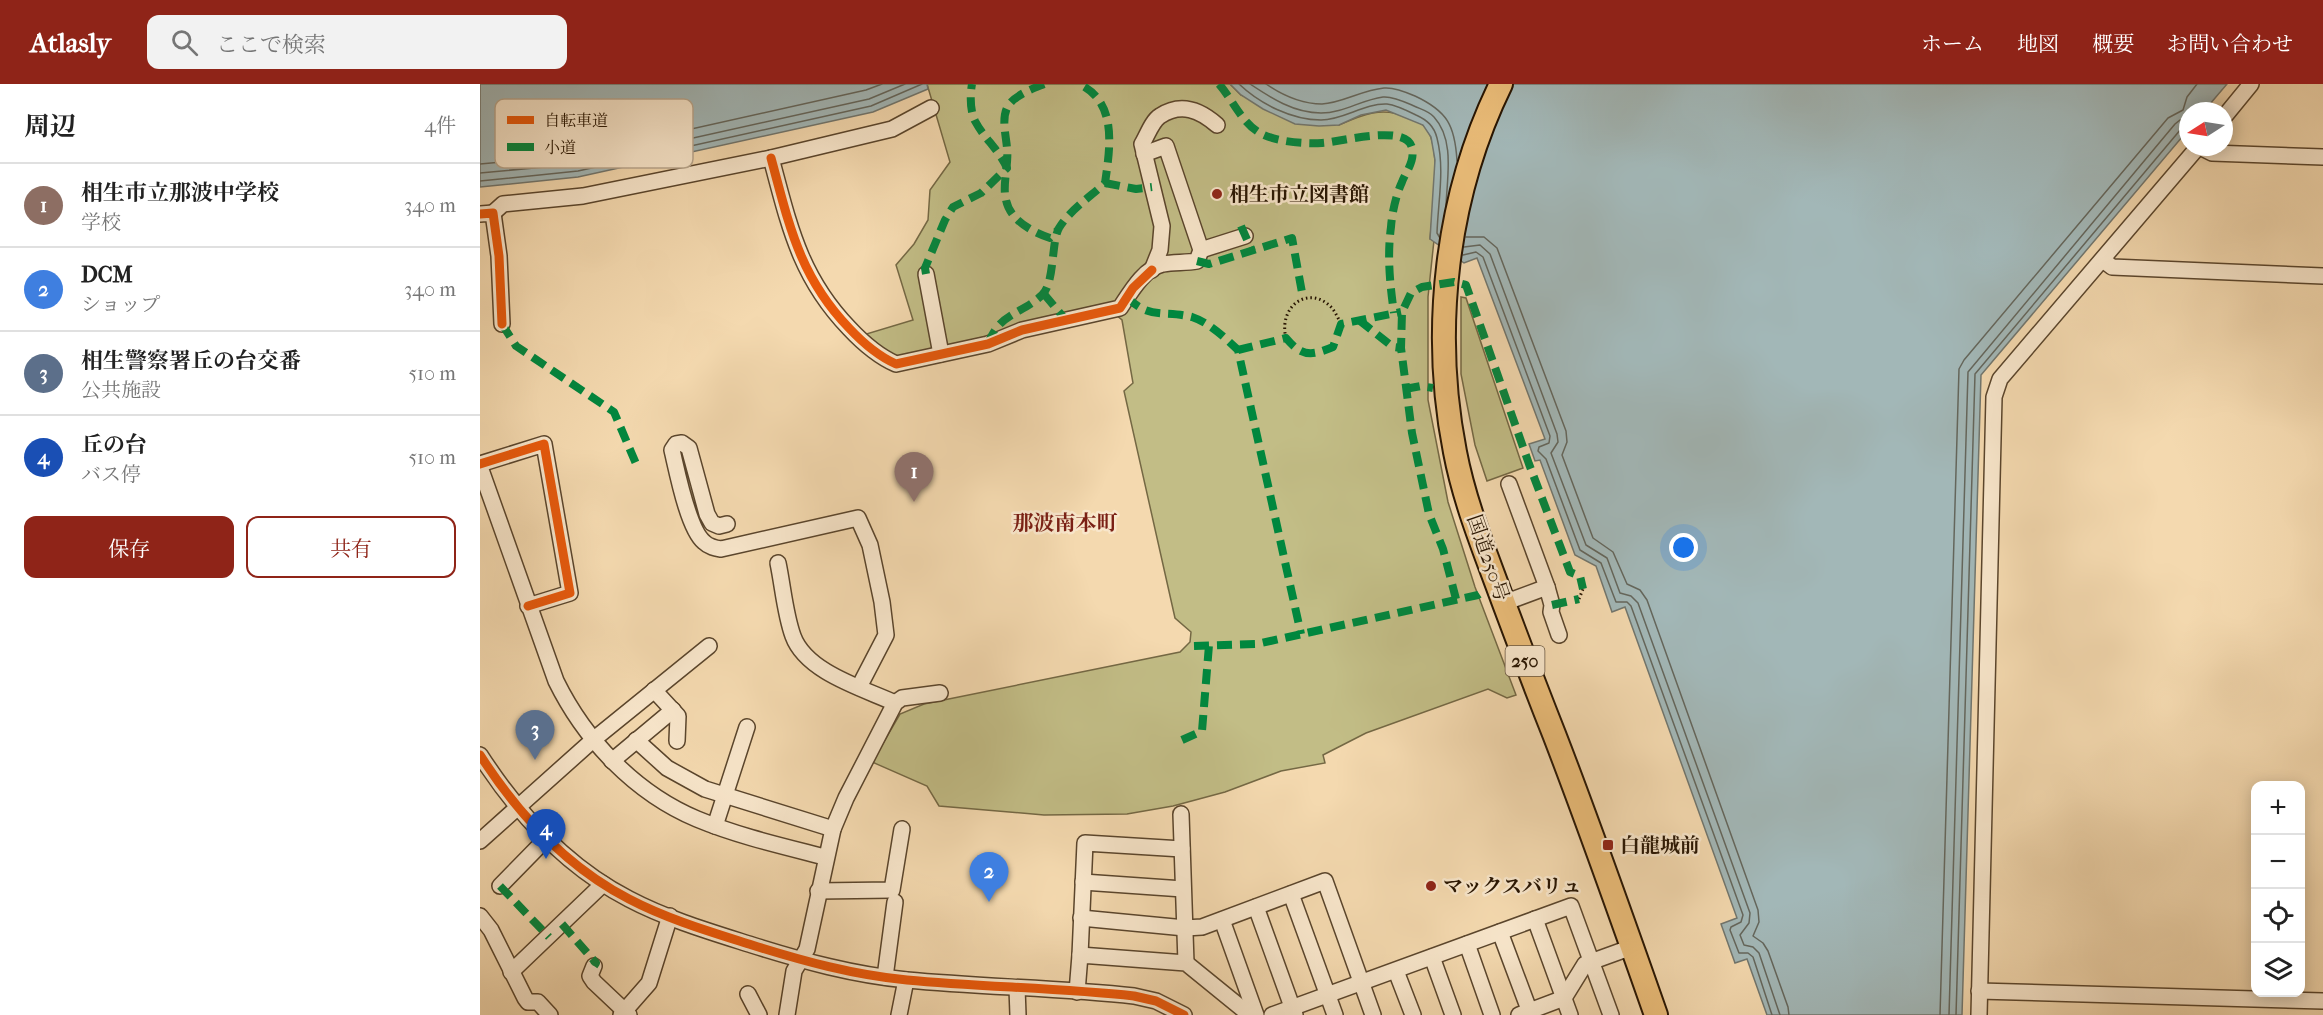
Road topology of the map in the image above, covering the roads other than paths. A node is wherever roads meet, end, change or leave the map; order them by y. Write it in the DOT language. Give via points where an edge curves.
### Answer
graph roads {
  1 [pos="1501,84"];
  2 [pos="2252,84"];
  3 [pos="2233,106"];
  4 [pos="931,108"];
  5 [pos="1217,125"];
  6 [pos="1144,154"];
  7 [pos="2233,154"];
  8 [pos="2191,156"];
  9 [pos="2323,157"];
  10 [pos="771,158"];
  11 [pos="487,214"];
  12 [pos="1245,236"];
  13 [pos="1201,250"];
  14 [pos="2103,260"];
  15 [pos="1152,270"];
  16 [pos="926,274"];
  17 [pos="2323,276"];
  18 [pos="502,324"];
  19 [pos="941,354"];
  20 [pos="480,466"];
  21 [pos="1509,484"];
  22 [pos="727,524"];
  23 [pos="778,563"];
  24 [pos="1547,587"];
  25 [pos="1504,603"];
  26 [pos="528,606"];
  27 [pos="1559,635"];
  28 [pos="709,646"];
  29 [pos="859,687"];
  30 [pos="654,690"];
  31 [pos="940,693"];
  32 [pos="895,704"];
  33 [pos="673,710"];
  34 [pos="747,727"];
  35 [pos="593,740"];
  36 [pos="636,740"];
  37 [pos="677,741"];
  38 [pos="480,755"];
  39 [pos="612,760"];
  40 [pos="724,796"];
  41 [pos="517,806"];
  42 [pos="1181,814"];
  43 [pos="715,825"];
  44 [pos="833,829"];
  45 [pos="902,829"];
  46 [pos="546,839"];
  47 [pos="480,841"];
  48 [pos="1182,849"];
  49 [pos="825,857"];
  50 [pos="1083,882"];
  51 [pos="603,884"];
  52 [pos="500,886"];
  53 [pos="1184,889"];
  54 [pos="818,891"];
  55 [pos="1291,894"];
  56 [pos="895,902"];
  57 [pos="1256,907"];
  58 [pos="480,916"];
  59 [pos="670,916"];
  60 [pos="1082,918"];
  61 [pos="1535,919"];
  62 [pos="1222,920"];
  63 [pos="1185,928"];
  64 [pos="1500,932"];
  65 [pos="1467,944"];
  66 [pos="1632,947"];
  67 [pos="1080,955"];
  68 [pos="1432,957"];
  69 [pos="800,960"];
  70 [pos="1592,961"];
  71 [pos="1186,963"];
  72 [pos="594,966"];
  73 [pos="1396,970"];
  74 [pos="511,972"];
  75 [pos="885,977"];
  76 [pos="906,980"];
  77 [pos="1363,983"];
  78 [pos="1017,988"];
  79 [pos="1979,991"];
  80 [pos="1077,992"];
  81 [pos="748,994"];
  82 [pos="1328,995"];
  83 [pos="1564,998"];
  84 [pos="2323,1001"];
  85 [pos="1294,1011"];
  86 [pos="625,1014"];
  87 [pos="1526,1014"];
  88 [pos="550,1015"];
  89 [pos="759,1015"];
  90 [pos="787,1015"];
  91 [pos="899,1015"];
  92 [pos="1018,1015"];
  93 [pos="1184,1015"];
  94 [pos="1250,1015"];
  95 [pos="1256,1015"];
  96 [pos="1272,1015"];
  97 [pos="1335,1015"];
  98 [pos="1373,1015"];
  99 [pos="1413,1015"];
  100 [pos="1453,1015"];
  101 [pos="1492,1015"];
  102 [pos="1570,1015"];
  103 [pos="1611,1015"];
  104 [pos="1656,1015"];
  105 [pos="1978,1015"];
  1 -- 25 [label="highway, 国道250号 / 250" via="1462,190 1449,258 1446,391 1455,454 1476,528"];
  2 -- 3 [label="street"];
  4 -- 10 [label="street" via="892,129"];
  5 -- 6 [label="street" via="1190,108 1167,113 1159,117 1142,144"];
  6 -- 13 [label="street" via="1166,146"];
  6 -- 15 [label="street" via="1161,226 1160,250"];
  7 -- 9 [label="street"];
  8 -- 14 [label="street"];
  10 -- 11 [label="street" via="583,196 504,204"];
  10 -- 19 [label="street" via="800,256 822,298 836,315 882,358 896,364"];
  11 -- 18 [label="street" via="499,256"];
  12 -- 13 [label="street"];
  13 -- 15 [label="street" via="1197,261 1163,264"];
  14 -- 17 [label="street" via="2112,267"];
  14 -- 79 [label="street" via="2000,379 1994,397"];
  15 -- 19 [label="street" via="1120,308 1052,322 988,344"];
  16 -- 19 [label="street"];
  20 -- 26 [label="street"];
  20 -- 26 [label="street" via="544,444 570,593"];
  21 -- 24 [label="street"];
  22 -- 29 [label="street" via="712,524 688,448 682,443 675,444 672,450 693,526 702,541 712,547 721,549 858,518 870,545 886,634"];
  23 -- 29 [label="street" via="793,636 802,654 826,672"];
  24 -- 25 [label="street"];
  24 -- 27 [label="street"];
  25 -- 66 [label="highway, 国道250号 / 250"];
  26 -- 35 [label="street" via="556,681"];
  28 -- 30 [label="street"];
  29 -- 32 [label="street"];
  30 -- 33 [label="street"];
  30 -- 35 [label="street"];
  31 -- 32 [label="street" via="902,698"];
  32 -- 44 [label="street"];
  33 -- 36 [label="street"];
  33 -- 37 [label="street" via="678,716"];
  34 -- 40 [label="street"];
  35 -- 39 [label="street"];
  35 -- 41 [label="street"];
  36 -- 39 [label="street"];
  36 -- 40 [label="street" via="677,774"];
  38 -- 41 [label="street"];
  39 -- 43 [label="street" via="661,799"];
  40 -- 43 [label="street"];
  40 -- 44 [label="street"];
  41 -- 46 [label="street"];
  41 -- 47 [label="street"];
  42 -- 48 [label="street"];
  43 -- 49 [label="street"];
  44 -- 49 [label="street"];
  45 -- 54 [label="street" via="892,890"];
  46 -- 51 [label="street"];
  46 -- 52 [label="street"];
  48 -- 50 [label="street" via="1085,843"];
  48 -- 53 [label="street"];
  49 -- 54 [label="street"];
  50 -- 53 [label="street"];
  50 -- 60 [label="street"];
  51 -- 59 [label="street"];
  51 -- 74 [label="street"];
  53 -- 63 [label="street"];
  54 -- 69 [label="street" via="807,949"];
  55 -- 57 [label="street"];
  55 -- 77 [label="street" via="1325,881"];
  55 -- 82 [label="street"];
  56 -- 75 [label="street"];
  57 -- 62 [label="street"];
  57 -- 85 [label="street"];
  58 -- 74 [label="street"];
  59 -- 69 [label="street"];
  59 -- 86 [label="street" via="649,982"];
  60 -- 63 [label="street"];
  60 -- 67 [label="street"];
  61 -- 64 [label="street"];
  61 -- 70 [label="street" via="1570,906"];
  61 -- 83 [label="street"];
  62 -- 63 [label="street"];
  62 -- 95 [label="street"];
  63 -- 71 [label="street"];
  64 -- 65 [label="street"];
  64 -- 87 [label="street"];
  65 -- 68 [label="street"];
  65 -- 101 [label="street"];
  66 -- 70 [label="street"];
  66 -- 104 [label="highway, 国道250号 / 250"];
  67 -- 71 [label="street"];
  67 -- 80 [label="street"];
  68 -- 73 [label="street"];
  68 -- 100 [label="street"];
  69 -- 75 [label="street"];
  69 -- 90 [label="street" via="794,971"];
  70 -- 83 [label="street" via="1584,964"];
  70 -- 103 [label="street"];
  71 -- 94 [label="street"];
  72 -- 86 [label="street" via="590,976"];
  73 -- 77 [label="street"];
  73 -- 99 [label="street"];
  74 -- 88 [label="street" via="528,1002 538,1002"];
  75 -- 76 [label="street"];
  76 -- 78 [label="street"];
  76 -- 91 [label="street"];
  77 -- 82 [label="street"];
  77 -- 98 [label="street"];
  78 -- 80 [label="street"];
  78 -- 92 [label="street"];
  79 -- 84 [label="street"];
  79 -- 105 [label="street"];
  80 -- 93 [label="street" via="1134,996"];
  81 -- 89 [label="street"];
  82 -- 85 [label="street"];
  82 -- 97 [label="street"];
  83 -- 87 [label="street"];
  83 -- 102 [label="street"];
  85 -- 96 [label="street"];
}
